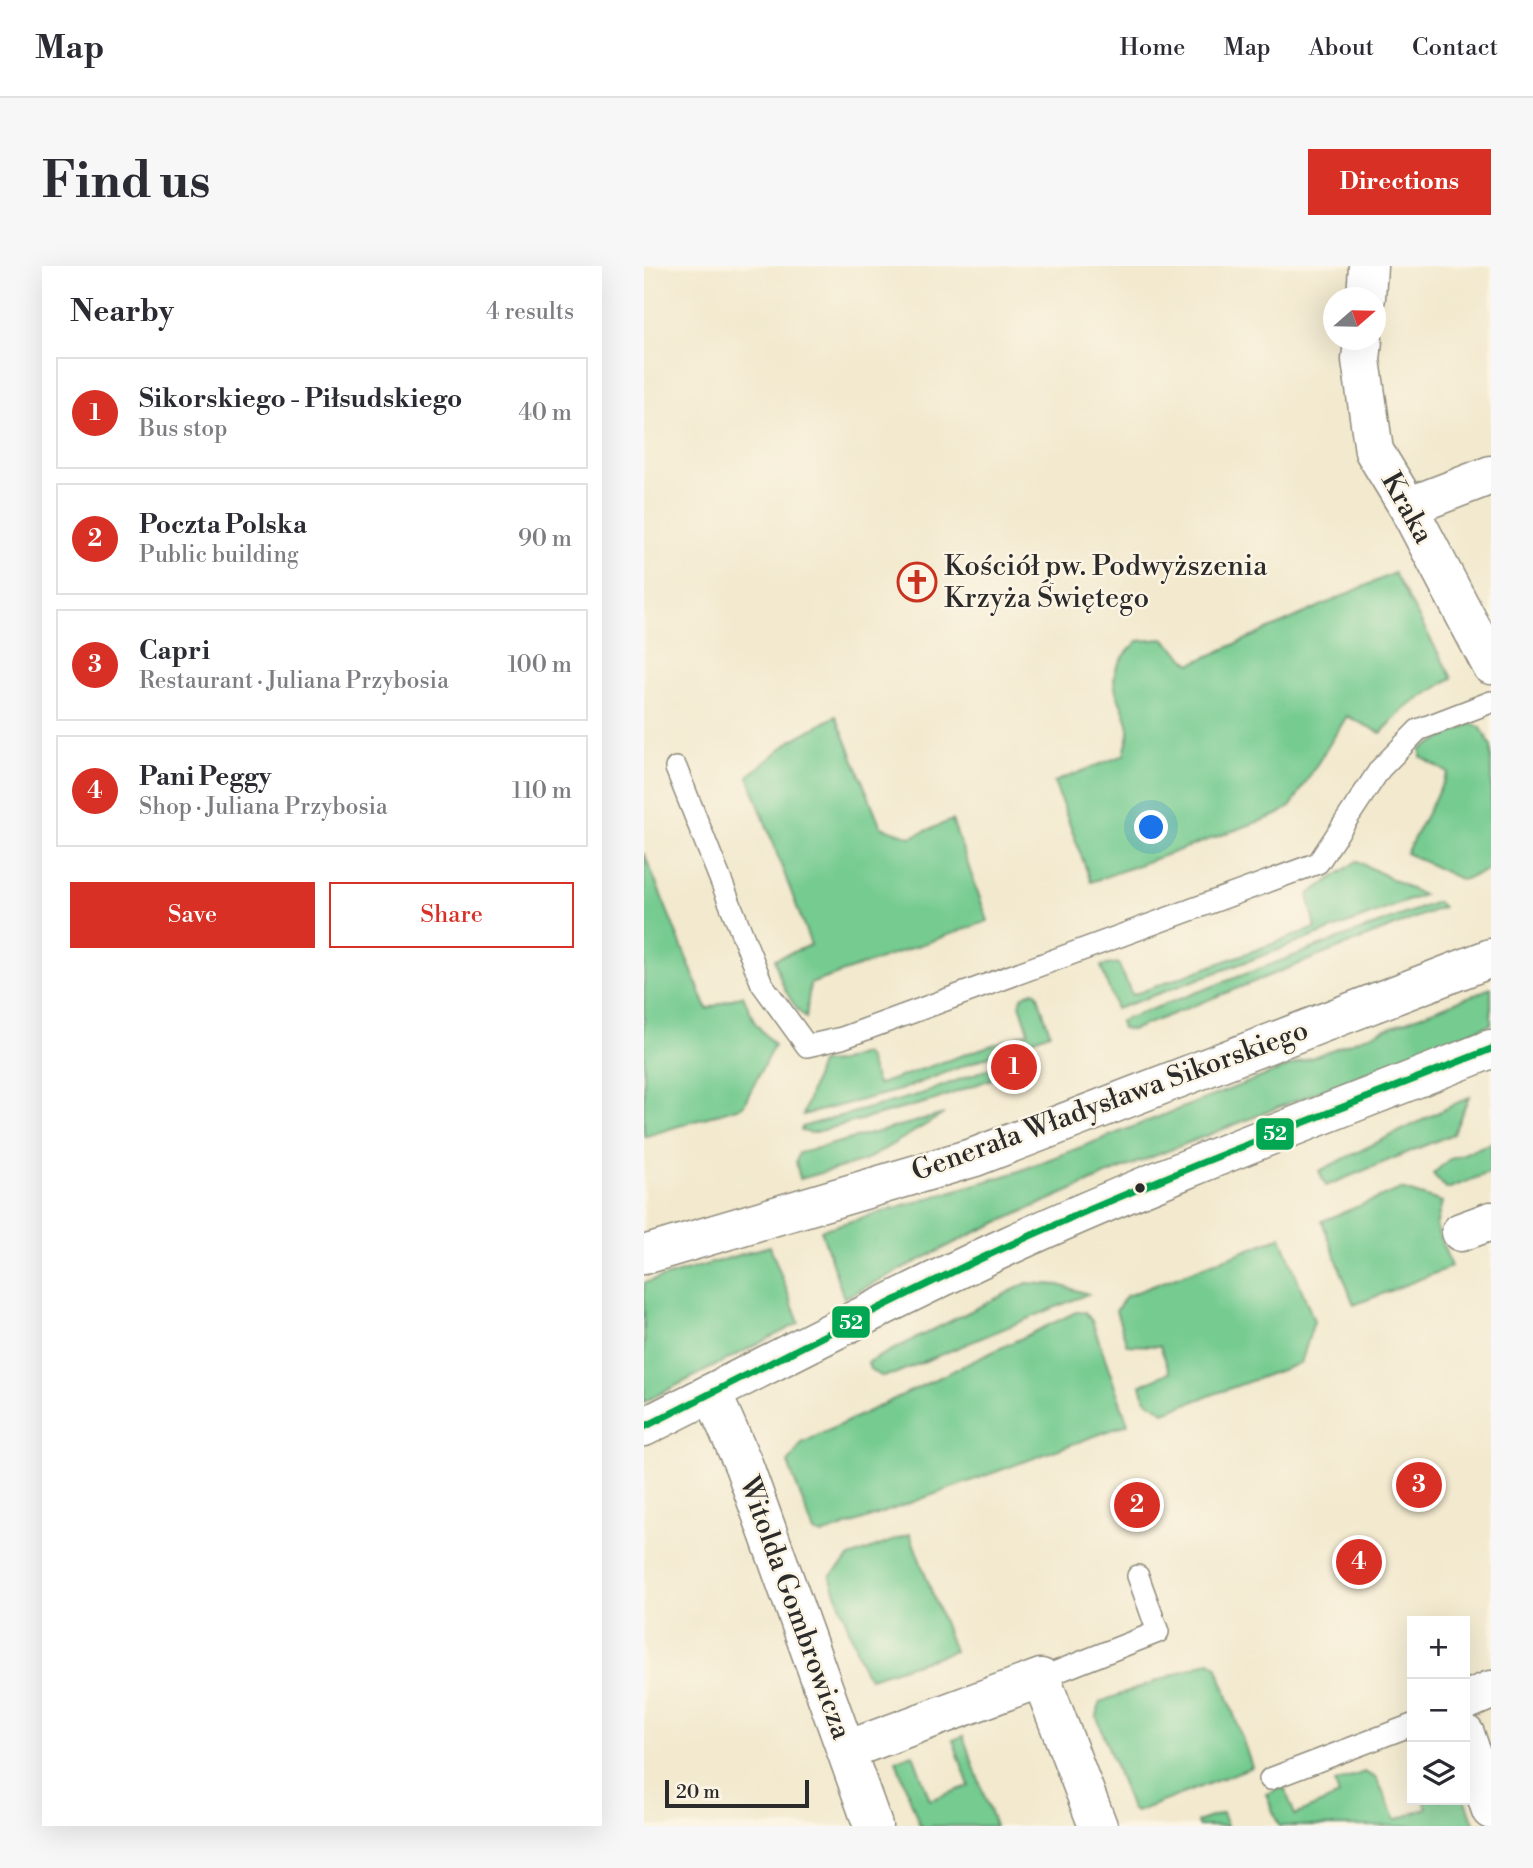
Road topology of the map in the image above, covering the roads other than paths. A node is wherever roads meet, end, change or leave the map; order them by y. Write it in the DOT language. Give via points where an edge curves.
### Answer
graph roads {
  1 [pos="1368,266"];
  2 [pos="1367,287"];
  3 [pos="1362,350"];
  4 [pos="1491,475"];
  5 [pos="1408,508"];
  6 [pos="1491,665"];
  7 [pos="1491,702"];
  8 [pos="676,768"];
  9 [pos="1491,958"];
  10 [pos="1491,1049"];
  11 [pos="644,1255"];
  12 [pos="712,1393"];
  13 [pos="644,1427"];
  14 [pos="1138,1576"];
  15 [pos="1041,1678"];
  16 [pos="1491,1690"];
  17 [pos="1470,1699"];
  18 [pos="1407,1728"];
  19 [pos="1468,1742"];
  20 [pos="847,1750"];
  21 [pos="1270,1779"];
  22 [pos="1491,1810"];
  23 [pos="873,1826"];
  24 [pos="1098,1826"];
  1 -- 2 [label="street"];
  3 -- 5 [label="street, Kraka" via="1374,451"];
  4 -- 5 [label="street"];
  5 -- 6 [label="street, Kraka"];
  7 -- 8 [label="lane" via="1418,730 1380,769 1318,863 842,1038 807,1046 762,984"];
  9 -- 11 [label="street, Generała Władysława Sikorskiego" via="975,1157"];
  10 -- 12 [label="street" via="1011,1244"];
  12 -- 13 [label="street"];
  12 -- 20 [label="street, Witolda Gombrowicza" via="744,1466"];
  14 -- 15 [label="lane" via="1158,1632"];
  15 -- 20 [label="street"];
  15 -- 24 [label="street"];
  16 -- 17 [label="street"];
  18 -- 21 [label="lane"];
  19 -- 22 [label="street"];
  20 -- 23 [label="street, Witolda Gombrowicza"];
}
